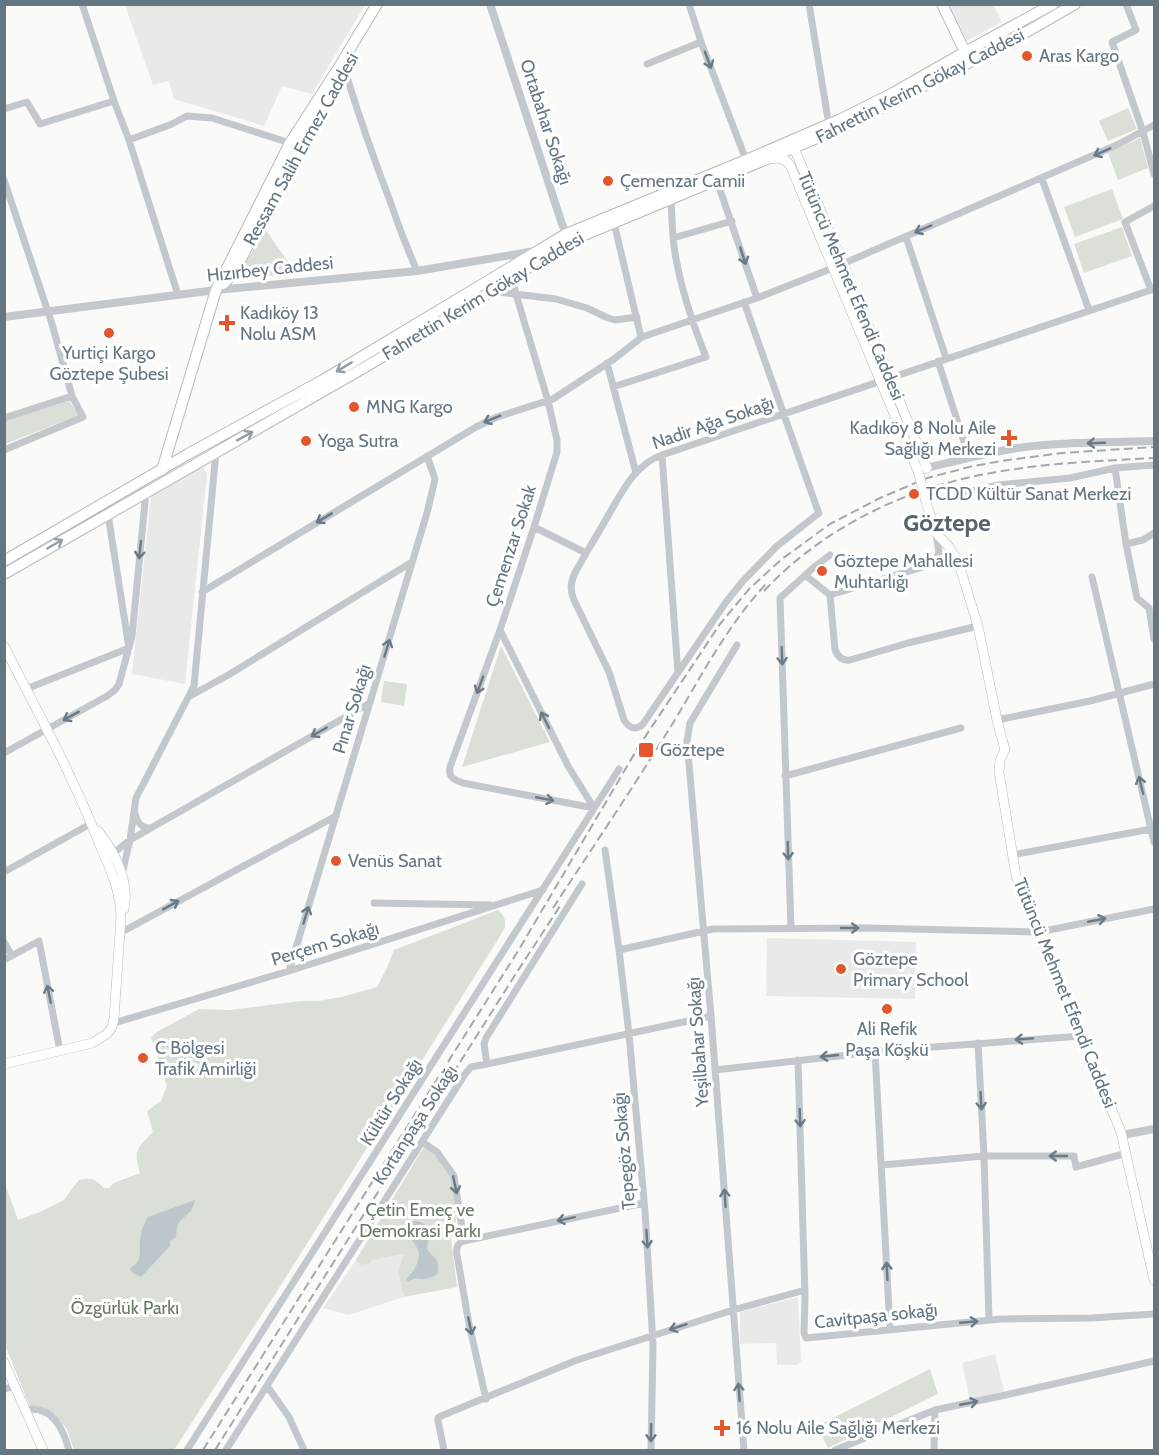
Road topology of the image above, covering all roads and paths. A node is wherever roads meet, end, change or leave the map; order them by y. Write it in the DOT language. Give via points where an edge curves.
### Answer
graph roads {
  1 [pos="82,4"];
  2 [pos="376,4"];
  3 [pos="382,4"];
  4 [pos="490,4"];
  5 [pos="689,4"];
  6 [pos="808,4"];
  7 [pos="942,4"];
  8 [pos="1053,4"];
  9 [pos="1075,4"];
  10 [pos="1126,4"];
  11 [pos="701,42"];
  12 [pos="965,52"];
  13 [pos="646,64"];
  14 [pos="342,68"];
  15 [pos="951,71"];
  16 [pos="114,101"];
  17 [pos="4,109"];
  18 [pos="829,125"];
  19 [pos="1155,125"];
  20 [pos="1143,132"];
  21 [pos="129,140"];
  22 [pos="290,142"];
  23 [pos="783,145"];
  24 [pos="794,148"];
  25 [pos="770,159"];
  26 [pos="746,160"];
  27 [pos="1155,174"];
  28 [pos="1042,178"];
  29 [pos="4,180"];
  30 [pos="717,181"];
  31 [pos="671,200"];
  32 [pos="1155,206"];
  33 [pos="732,221"];
  34 [pos="614,223"];
  35 [pos="566,234"];
  36 [pos="580,237"];
  37 [pos="906,237"];
  38 [pos="673,238"];
  39 [pos="539,251"];
  40 [pos="843,264"];
  41 [pos="833,268"];
  42 [pos="417,271"];
  43 [pos="513,277"];
  44 [pos="1153,289"];
  45 [pos="216,290"];
  46 [pos="178,295"];
  47 [pos="516,295"];
  48 [pos="484,296"];
  49 [pos="757,298"];
  50 [pos="744,302"];
  51 [pos="1089,310"];
  52 [pos="48,312"];
  53 [pos="4,317"];
  54 [pos="637,317"];
  55 [pos="692,319"];
  56 [pos="641,337"];
  57 [pos="942,359"];
  58 [pos="607,363"];
  59 [pos="885,379"];
  60 [pos="613,387"];
  61 [pos="72,396"];
  62 [pos="548,401"];
  63 [pos="784,413"];
  64 [pos="4,418"];
  65 [pos="173,429"];
  66 [pos="1155,441"];
  67 [pos="4,450"];
  68 [pos="216,452"];
  69 [pos="662,455"];
  70 [pos="427,456"];
  71 [pos="969,457"];
  72 [pos="177,461"];
  73 [pos="194,465"];
  74 [pos="1155,465"];
  75 [pos="1115,468"];
  76 [pos="922,469"];
  77 [pos="162,470"];
  78 [pos="636,473"];
  79 [pos="146,492"];
  80 [pos="959,494"];
  81 [pos="108,514"];
  82 [pos="534,527"];
  83 [pos="936,532"];
  84 [pos="1155,533"];
  85 [pos="1126,544"];
  86 [pos="586,553"];
  87 [pos="830,555"];
  88 [pos="4,561"];
  89 [pos="412,562"];
  90 [pos="4,574"];
  91 [pos="805,575"];
  92 [pos="1092,577"];
  93 [pos="202,592"];
  94 [pos="830,595"];
  95 [pos="978,626"];
  96 [pos="500,630"];
  97 [pos="1155,639"];
  98 [pos="737,645"];
  99 [pos="4,646"];
  100 [pos="129,648"];
  101 [pos="678,673"];
  102 [pos="1155,684"];
  103 [pos="26,689"];
  104 [pos="1119,693"];
  105 [pos="190,696"];
  106 [pos="370,703"];
  107 [pos="997,720"];
  108 [pos="961,728"];
  109 [pos="46,730"];
  110 [pos="4,753"];
  111 [pos="619,769"];
  112 [pos="785,776"];
  113 [pos="134,807"];
  114 [pos="594,808"];
  115 [pos="336,816"];
  116 [pos="92,823"];
  117 [pos="151,828"];
  118 [pos="1151,829"];
  119 [pos="130,840"];
  120 [pos="1155,842"];
  121 [pos="605,850"];
  122 [pos="112,854"];
  123 [pos="1012,855"];
  124 [pos="109,865"];
  125 [pos="4,872"];
  126 [pos="122,875"];
  127 [pos="582,884"];
  128 [pos="543,890"];
  129 [pos="374,903"];
  130 [pos="500,905"];
  131 [pos="1155,909"];
  132 [pos="121,917"];
  133 [pos="791,928"];
  134 [pos="704,930"];
  135 [pos="1039,932"];
  136 [pos="120,933"];
  137 [pos="4,942"];
  138 [pos="619,950"];
  139 [pos="12,956"];
  140 [pos="4,960"];
  141 [pos="290,971"];
  142 [pos="711,1016"];
  143 [pos="114,1023"];
  144 [pos="629,1034"];
  145 [pos="1082,1036"];
  146 [pos="978,1042"];
  147 [pos="60,1051"];
  148 [pos="875,1052"];
  149 [pos="798,1060"];
  150 [pos="4,1064"];
  151 [pos="487,1064"];
  152 [pos="715,1070"];
  153 [pos="1155,1129"];
  154 [pos="1122,1135"];
  155 [pos="422,1142"];
  156 [pos="1127,1154"];
  157 [pos="984,1156"];
  158 [pos="882,1166"];
  159 [pos="644,1203"];
  160 [pos="464,1240"];
  161 [pos="1155,1280"];
  162 [pos="805,1290"];
  163 [pos="733,1310"];
  164 [pos="1155,1314"];
  165 [pos="989,1320"];
  166 [pos="890,1329"];
  167 [pos="653,1335"];
  168 [pos="1155,1361"];
  169 [pos="4,1362"];
  170 [pos="15,1386"];
  171 [pos="267,1386"];
  172 [pos="4,1389"];
  173 [pos="486,1399"];
  174 [pos="25,1410"];
  175 [pos="935,1410"];
  176 [pos="41,1450"];
  177 [pos="69,1450"];
  178 [pos="187,1450"];
  179 [pos="226,1450"];
  180 [pos="304,1450"];
  181 [pos="444,1450"];
  182 [pos="651,1450"];
  183 [pos="744,1450"];
  184 [pos="835,1450"];
  185 [pos="934,1450"];
  1 -- 16 [label="street"];
  2 -- 14 [label="main road, Ressam Salih Ermez Caddesi"];
  3 -- 14 [label="main road, Ressam Salih Ermez Caddesi"];
  4 -- 35 [label="street, Ortabahar Sokağı"];
  5 -- 11 [label="street"];
  6 -- 18 [label="street"];
  7 -- 12 [label="main road"];
  8 -- 12 [label="main road, Fahrettin Kerim Gökay Caddesi"];
  9 -- 15 [label="main road, Fahrettin Kerim Gökay Caddesi"];
  10 -- 20 [label="street" via="1136,30 1112,42"];
  11 -- 13 [label="street"];
  11 -- 26 [label="street, one-way"];
  12 -- 15 [label="main road" via="965,59"];
  12 -- 18 [label="main road, Fahrettin Kerim Gökay Caddesi"];
  14 -- 22 [label="main road, Ressam Salih Ermez Caddesi"];
  14 -- 42 [label="street"];
  14 -- 45 [label="main road, Ressam Salih Ermez Caddesi" via="233,274"];
  15 -- 24 [label="main road, Fahrettin Kerim Gökay Caddesi" via="860,120"];
  16 -- 17 [label="street" via="40,124 27,102"];
  16 -- 21 [label="street"];
  18 -- 23 [label="main road, Fahrettin Kerim Gökay Caddesi"];
  19 -- 20 [label="street"];
  20 -- 27 [label="street"];
  20 -- 28 [label="street, one-way"];
  21 -- 22 [label="street" via="187,116 212,118"];
  21 -- 46 [label="street"];
  22 -- 45 [label="main road, Ressam Salih Ermez Caddesi"];
  23 -- 24 [label="main road, Tütüncü Mehmet Efendi Caddesi"];
  23 -- 26 [label="main road, Fahrettin Kerim Gökay Caddesi"];
  24 -- 25 [label="main road, Fahrettin Kerim Gökay Caddesi"];
  24 -- 40 [label="main road, Tütüncü Mehmet Efendi Caddesi"];
  25 -- 30 [label="main road, Fahrettin Kerim Gökay Caddesi"];
  25 -- 41 [label="main road, Tütüncü Mehmet Efendi Caddesi" via="779,158 789,164"];
  26 -- 35 [label="main road, Fahrettin Kerim Gökay Caddesi"];
  28 -- 37 [label="street, one-way"];
  28 -- 51 [label="street"];
  29 -- 52 [label="street"];
  30 -- 31 [label="main road, Fahrettin Kerim Gökay Caddesi"];
  30 -- 33 [label="street"];
  31 -- 34 [label="main road, Fahrettin Kerim Gökay Caddesi"];
  31 -- 38 [label="street"];
  32 -- 44 [label="street" via="1125,222"];
  33 -- 38 [label="street"];
  33 -- 49 [label="street, one-way"];
  34 -- 36 [label="main road, Fahrettin Kerim Gökay Caddesi"];
  34 -- 54 [label="street"];
  35 -- 36 [label="street" via="570,238"];
  35 -- 39 [label="main road, Fahrettin Kerim Gökay Caddesi"];
  36 -- 43 [label="main road, Fahrettin Kerim Gökay Caddesi"];
  37 -- 40 [label="street"];
  37 -- 57 [label="street"];
  38 -- 55 [label="street"];
  39 -- 42 [label="street, Hızırbey Caddesi"];
  39 -- 72 [label="main road, Fahrettin Kerim Gökay Caddesi, one-way" via="311,387"];
  40 -- 41 [label="street"];
  40 -- 59 [label="main road, Tütüncü Mehmet Efendi Caddesi"];
  41 -- 49 [label="street"];
  41 -- 59 [label="main road, Tütüncü Mehmet Efendi Caddesi"];
  42 -- 45 [label="street, Hızırbey Caddesi"];
  43 -- 47 [label="street, Çemenzar Sokak"];
  43 -- 48 [label="main road, Fahrettin Kerim Gökay Caddesi"];
  44 -- 51 [label="street, Nadir Ağa Sokağı"];
  45 -- 46 [label="street, Hızırbey Caddesi"];
  45 -- 65 [label="main road, Ressam Salih Ermez Caddesi"];
  46 -- 52 [label="street, Hızırbey Caddesi"];
  47 -- 48 [label="street" via="497,292"];
  47 -- 54 [label="street" via="556,299 615,320"];
  47 -- 62 [label="street, Çemenzar Sokak"];
  68 -- 48 [label="main road, Fahrettin Kerim Gökay Caddesi, one-way"];
  49 -- 50 [label="street"];
  50 -- 55 [label="street"];
  50 -- 63 [label="street"];
  51 -- 57 [label="street, Nadir Ağa Sokağı"];
  52 -- 53 [label="street, Hızırbey Caddesi"];
  52 -- 61 [label="street"];
  54 -- 56 [label="street"];
  55 -- 56 [label="street"];
  55 -- 60 [label="street" via="706,357"];
  56 -- 58 [label="street"];
  57 -- 59 [label="street, Nadir Ağa Sokağı"];
  57 -- 71 [label="street"];
  58 -- 60 [label="street"];
  58 -- 62 [label="street"];
  59 -- 63 [label="street, Nadir Ağa Sokağı"];
  59 -- 76 [label="main road, Tütüncü Mehmet Efendi Caddesi"];
  60 -- 78 [label="street"];
  61 -- 64 [label="street"];
  61 -- 67 [label="street" via="83,417"];
  62 -- 70 [label="street, one-way" via="490,419"];
  62 -- 82 [label="street, Çemenzar Sokak" via="557,452"];
  63 -- 69 [label="street, Nadir Ağa Sokağı"];
  63 -- 101 [label="street" via="819,513 777,546 743,580"];
  65 -- 72 [label="main road" via="171,448"];
  65 -- 77 [label="main road, Ressam Salih Ermez Caddesi"];
  66 -- 71 [label="street, one-way" via="1033,446"];
  68 -- 73 [label="main road, Fahrettin Kerim Gökay Caddesi"];
  68 -- 93 [label="street"];
  69 -- 78 [label="street, Nadir Ağa Sokağı"];
  69 -- 101 [label="street"];
  70 -- 89 [label="street, Pınar Sokağı" via="435,482"];
  70 -- 93 [label="street, one-way"];
  71 -- 76 [label="street"];
  72 -- 73 [label="main road"];
  72 -- 77 [label="main road, Fahrettin Kerim Gökay Caddesi"];
  73 -- 79 [label="main road, Fahrettin Kerim Gökay Caddesi"];
  74 -- 75 [label="street"];
  75 -- 80 [label="street"];
  75 -- 85 [label="street"];
  76 -- 83 [label="main road, Tütüncü Mehmet Efendi Caddesi, bridge" via="926,502"];
  77 -- 88 [label="main road, Fahrettin Kerim Gökay Caddesi"];
  78 -- 86 [label="street, Nadir Ağa Sokağı"];
  79 -- 81 [label="main road, Fahrettin Kerim Gökay Caddesi"];
  79 -- 100 [label="street, one-way"];
  90 -- 81 [label="main road, Fahrettin Kerim Gökay Caddesi, one-way"];
  81 -- 100 [label="street"];
  82 -- 86 [label="street"];
  82 -- 96 [label="street, Çemenzar Sokak"];
  83 -- 94 [label="street" via="939,554 933,564"];
  83 -- 95 [label="main road, Tütüncü Mehmet Efendi Caddesi" via="958,561"];
  84 -- 85 [label="street"];
  85 -- 97 [label="street" via="1137,598 1149,608"];
  86 -- 101 [label="street, Nadir Ağa Sokağı" via="570,588 609,672 627,724 640,727"];
  87 -- 91 [label="street"];
  89 -- 105 [label="street"];
  106 -- 89 [label="street, Pınar Sokağı, one-way"];
  91 -- 94 [label="street"];
  91 -- 112 [label="street, one-way" via="780,598"];
  92 -- 104 [label="street"];
  93 -- 105 [label="street"];
  94 -- 95 [label="street" via="835,650 845,660"];
  95 -- 107 [label="main road, Tütüncü Mehmet Efendi Caddesi"];
  114 -- 96 [label="street, Çemenzar Sokak, one-way" via="568,766"];
  96 -- 114 [label="street, one-way" via="450,767 451,776 463,783"];
  98 -- 134 [label="street, Yeşilbahar Sokağı" via="687,734"];
  99 -- 103 [label="main road"];
  100 -- 103 [label="street"];
  100 -- 109 [label="street, one-way" via="115,690"];
  102 -- 104 [label="street"];
  103 -- 109 [label="main road"];
  104 -- 107 [label="street"];
  118 -- 104 [label="street, one-way"];
  105 -- 113 [label="street"];
  106 -- 115 [label="street, Pınar Sokağı"];
  106 -- 117 [label="street, one-way"];
  107 -- 123 [label="main road, Tütüncü Mehmet Efendi Caddesi" via="1005,750 999,772"];
  108 -- 112 [label="street"];
  109 -- 110 [label="street"];
  109 -- 116 [label="main road"];
  111 -- 114 [label="street, Kültür Sokağı"];
  112 -- 133 [label="street, one-way"];
  113 -- 117 [label="street" via="139,823"];
  113 -- 119 [label="street"];
  114 -- 128 [label="street, Kültür Sokağı"];
  136 -- 115 [label="street, one-way"];
  141 -- 115 [label="street, Pınar Sokağı, one-way"];
  116 -- 122 [label="main road"];
  116 -- 124 [label="main road"];
  116 -- 125 [label="street"];
  117 -- 119 [label="street"];
  118 -- 120 [label="street"];
  118 -- 123 [label="street"];
  119 -- 122 [label="street"];
  119 -- 126 [label="street"];
  121 -- 138 [label="street, Tepegöz Sokağı"];
  122 -- 124 [label="street"];
  122 -- 126 [label="main road"];
  123 -- 135 [label="main road, Tütüncü Mehmet Efendi Caddesi" via="1016,876"];
  124 -- 132 [label="main road"];
  126 -- 132 [label="main road" via="126,898"];
  127 -- 151 [label="street, Kortanpaşa Sokağı" via="486,1038"];
  128 -- 130 [label="street, Perçem Sokağı"];
  128 -- 178 [label="street, Kültür Sokağı"];
  129 -- 130 [label="street"];
  130 -- 141 [label="street, Perçem Sokağı"];
  135 -- 131 [label="street, one-way"];
  132 -- 136 [label="main road"];
  133 -- 134 [label="street"];
  133 -- 135 [label="street, one-way"];
  134 -- 138 [label="street"];
  134 -- 142 [label="street, Yeşilbahar Sokağı"];
  135 -- 145 [label="main road, Tütüncü Mehmet Efendi Caddesi"];
  136 -- 143 [label="main road"];
  137 -- 139 [label="street"];
  138 -- 144 [label="street, Tepegöz Sokağı"];
  139 -- 140 [label="street"];
  147 -- 139 [label="street, one-way" via="39,942"];
  141 -- 143 [label="street, Perçem Sokağı"];
  142 -- 144 [label="street"];
  142 -- 152 [label="street, Yeşilbahar Sokağı"];
  143 -- 147 [label="main road" via="97,1041"];
  144 -- 151 [label="street"];
  144 -- 159 [label="street, Tepegöz Sokağı"];
  145 -- 146 [label="street, one-way"];
  145 -- 154 [label="main road, Tütüncü Mehmet Efendi Caddesi"];
  146 -- 148 [label="street"];
  146 -- 157 [label="street, one-way"];
  147 -- 150 [label="main road"];
  148 -- 149 [label="street, one-way"];
  148 -- 158 [label="street"];
  149 -- 152 [label="street"];
  149 -- 162 [label="street, Cavitpaşa sokağı, one-way"];
  151 -- 155 [label="street, Kortanpaşa Sokağı" via="468,1070"];
  163 -- 152 [label="street, Yeşilbahar Sokağı, one-way"];
  153 -- 154 [label="street"];
  154 -- 156 [label="main road, Tütüncü Mehmet Efendi Caddesi"];
  155 -- 160 [label="street, one-way" via="438,1152 454,1176"];
  155 -- 171 [label="street, Kortanpaşa Sokağı"];
  156 -- 157 [label="street, one-way" via="1076,1167 1074,1156"];
  156 -- 161 [label="main road, Tütüncü Mehmet Efendi Caddesi"];
  157 -- 158 [label="street"];
  157 -- 165 [label="street"];
  166 -- 158 [label="street, one-way"];
  159 -- 160 [label="street, one-way"];
  159 -- 167 [label="street, Tepegöz Sokağı, one-way"];
  160 -- 173 [label="street, one-way" via="457,1246 457,1255"];
  162 -- 163 [label="street"];
  162 -- 166 [label="street, Cavitpaşa sokağı" via="807,1338"];
  163 -- 167 [label="street, one-way"];
  183 -- 163 [label="street, Yeşilbahar Sokağı, one-way"];
  164 -- 165 [label="street, Cavitpaşa sokağı"];
  166 -- 165 [label="street, Cavitpaşa sokağı, one-way"];
  167 -- 173 [label="street" via="567,1364"];
  167 -- 182 [label="street, Tepegöz Sokağı, one-way"];
  175 -- 168 [label="street, one-way"];
  169 -- 170 [label="main road"];
  170 -- 172 [label="street"];
  170 -- 174 [label="main road"];
  171 -- 179 [label="street, Kortanpaşa Sokağı"];
  171 -- 180 [label="street" via="291,1420"];
  173 -- 181 [label="street" via="438,1418"];
  174 -- 176 [label="main road"];
  174 -- 177 [label="street" via="37,1410 52,1417 59,1424"];
  175 -- 184 [label="street"];
  175 -- 185 [label="street"];
}
